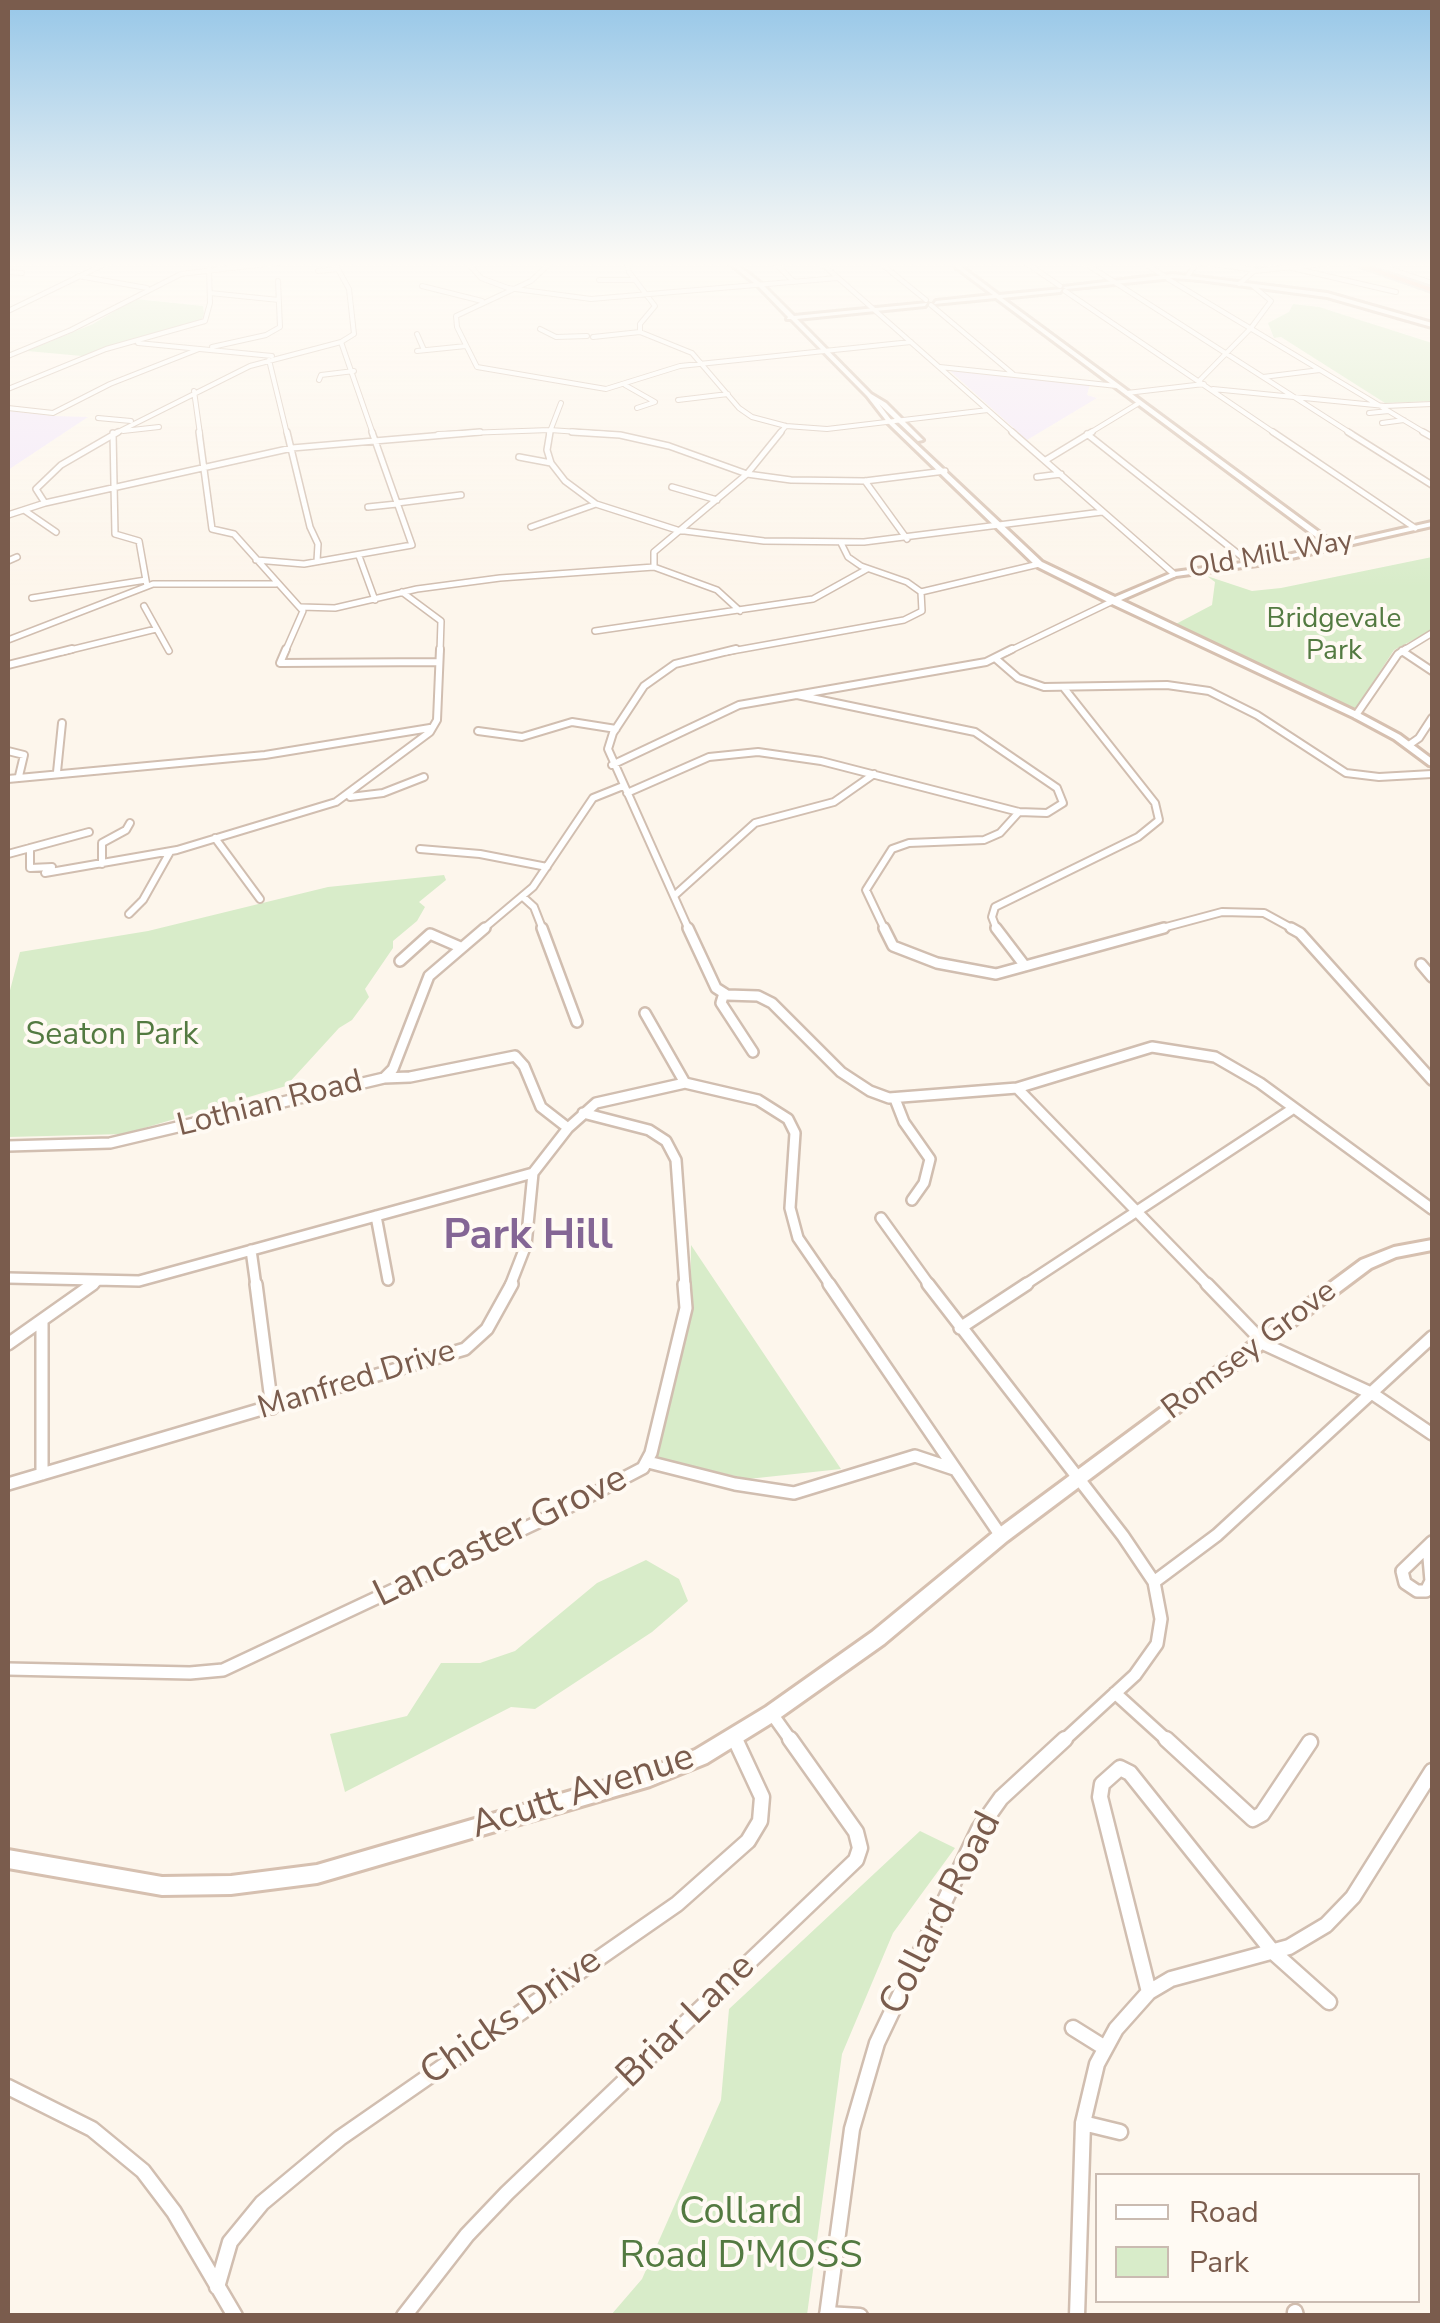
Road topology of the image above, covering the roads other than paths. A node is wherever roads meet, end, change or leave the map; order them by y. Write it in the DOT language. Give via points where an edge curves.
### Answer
graph roads {
  1 [pos="50,370"];
  2 [pos="146,370"];
  3 [pos="244,370"];
  4 [pos="272,370"];
  5 [pos="493,370"];
  6 [pos="661,370"];
  7 [pos="708,370"];
  8 [pos="845,370"];
  9 [pos="944,370"];
  10 [pos="976,370"];
  11 [pos="1010,370"];
  12 [pos="1096,370"];
  13 [pos="1184,370"];
  14 [pos="1211,370"];
  15 [pos="1252,370"];
  16 [pos="1317,370"];
  17 [pos="1320,370"];
  18 [pos="354,371"];
  19 [pos="1014,374"];
  20 [pos="1263,377"];
  21 [pos="319,380"];
  22 [pos="1201,382"];
  23 [pos="625,385"];
  24 [pos="1117,386"];
  25 [pos="8,389"];
  26 [pos="1210,389"];
  27 [pos="194,391"];
  28 [pos="1127,393"];
  29 [pos="728,394"];
  30 [pos="869,396"];
  31 [pos="1294,397"];
  32 [pos="678,400"];
  33 [pos="1139,402"];
  34 [pos="561,403"];
  35 [pos="1432,404"];
  36 [pos="1380,406"];
  37 [pos="8,408"];
  38 [pos="637,408"];
  39 [pos="988,410"];
  40 [pos="1388,411"];
  41 [pos="1368,413"];
  42 [pos="98,418"];
  43 [pos="476,420"];
  44 [pos="902,420"];
  45 [pos="1404,420"];
  46 [pos="134,422"];
  47 [pos="890,422"];
  48 [pos="1382,423"];
  49 [pos="786,426"];
  50 [pos="159,427"];
  51 [pos="550,430"];
  52 [pos="480,431"];
  53 [pos="114,433"];
  54 [pos="1087,434"];
  55 [pos="1432,437"];
  56 [pos="378,440"];
  57 [pos="292,448"];
  58 [pos="929,456"];
  59 [pos="519,457"];
  60 [pos="1046,460"];
  61 [pos="551,462"];
  62 [pos="205,467"];
  63 [pos="944,471"];
  64 [pos="747,474"];
  65 [pos="1061,474"];
  66 [pos="1036,477"];
  67 [pos="865,481"];
  68 [pos="1432,485"];
  69 [pos="672,487"];
  70 [pos="112,488"];
  71 [pos="461,495"];
  72 [pos="717,500"];
  73 [pos="45,503"];
  74 [pos="397,503"];
  75 [pos="596,504"];
  76 [pos="368,508"];
  77 [pos="24,510"];
  78 [pos="1102,512"];
  79 [pos="8,515"];
  80 [pos="1432,524"];
  81 [pos="999,526"];
  82 [pos="531,528"];
  83 [pos="1415,528"];
  84 [pos="676,530"];
  85 [pos="56,532"];
  86 [pos="114,534"];
  87 [pos="907,538"];
  88 [pos="841,543"];
  89 [pos="1333,546"];
  90 [pos="360,556"];
  91 [pos="16,557"];
  92 [pos="256,560"];
  93 [pos="8,561"];
  94 [pos="317,561"];
  95 [pos="1040,564"];
  96 [pos="1252,564"];
  97 [pos="654,566"];
  98 [pos="867,569"];
  99 [pos="1174,574"];
  100 [pos="146,583"];
  101 [pos="276,584"];
  102 [pos="402,592"];
  103 [pos="921,592"];
  104 [pos="32,598"];
  105 [pos="375,600"];
  106 [pos="1114,601"];
  107 [pos="144,606"];
  108 [pos="299,606"];
  109 [pos="322,610"];
  110 [pos="740,611"];
  111 [pos="303,617"];
  112 [pos="156,629"];
  113 [pos="594,631"];
  114 [pos="1432,633"];
  115 [pos="8,640"];
  116 [pos="1402,650"];
  117 [pos="169,652"];
  118 [pos="995,658"];
  119 [pos="438,662"];
  120 [pos="8,666"];
  121 [pos="1432,672"];
  122 [pos="1064,688"];
  123 [pos="797,695"];
  124 [pos="1356,715"];
  125 [pos="1432,718"];
  126 [pos="62,723"];
  127 [pos="433,728"];
  128 [pos="616,729"];
  129 [pos="478,732"];
  130 [pos="1409,745"];
  131 [pos="8,751"];
  132 [pos="1432,764"];
  133 [pos="612,765"];
  134 [pos="57,772"];
  135 [pos="874,774"];
  136 [pos="1432,774"];
  137 [pos="20,776"];
  138 [pos="424,777"];
  139 [pos="8,779"];
  140 [pos="625,790"];
  141 [pos="347,797"];
  142 [pos="1018,812"];
  143 [pos="130,822"];
  144 [pos="90,832"];
  145 [pos="215,838"];
  146 [pos="30,848"];
  147 [pos="420,849"];
  148 [pos="170,852"];
  149 [pos="8,854"];
  150 [pos="102,864"];
  151 [pos="546,867"];
  152 [pos="71,869"];
  153 [pos="44,873"];
  154 [pos="674,896"];
  155 [pos="523,897"];
  156 [pos="260,899"];
  157 [pos="130,914"];
  158 [pos="460,947"];
  159 [pos="400,961"];
  160 [pos="1421,964"];
  161 [pos="1025,966"];
  162 [pos="1432,977"];
  163 [pos="724,994"];
  164 [pos="645,1013"];
  165 [pos="576,1022"];
  166 [pos="752,1052"];
  167 [pos="384,1078"];
  168 [pos="1432,1080"];
  169 [pos="686,1083"];
  170 [pos="1017,1088"];
  171 [pos="895,1098"];
  172 [pos="1294,1108"];
  173 [pos="583,1113"];
  174 [pos="568,1128"];
  175 [pos="8,1146"];
  176 [pos="533,1172"];
  177 [pos="912,1200"];
  178 [pos="1432,1209"];
  179 [pos="1136,1211"];
  180 [pos="376,1216"];
  181 [pos="881,1218"];
  182 [pos="1432,1246"];
  183 [pos="250,1250"];
  184 [pos="8,1278"];
  185 [pos="388,1280"];
  186 [pos="96,1282"];
  187 [pos="42,1321"];
  188 [pos="960,1328"];
  189 [pos="1432,1337"];
  190 [pos="1262,1342"];
  191 [pos="8,1344"];
  192 [pos="1373,1394"];
  193 [pos="272,1408"];
  194 [pos="1432,1434"];
  195 [pos="648,1462"];
  196 [pos="955,1469"];
  197 [pos="42,1474"];
  198 [pos="1078,1480"];
  199 [pos="8,1484"];
  200 [pos="1001,1536"];
  201 [pos="1154,1582"];
  202 [pos="8,1669"];
  203 [pos="1115,1692"];
  204 [pos="772,1713"];
  205 [pos="734,1737"];
  206 [pos="1310,1742"];
  207 [pos="1432,1771"];
  208 [pos="8,1859"];
  209 [pos="1273,1952"];
  210 [pos="1149,1992"];
  211 [pos="1329,2002"];
  212 [pos="1073,2028"];
  213 [pos="1105,2048"];
  214 [pos="8,2087"];
  215 [pos="1083,2123"];
  216 [pos="1120,2132"];
  217 [pos="218,2287"];
  218 [pos="827,2315"];
  219 [pos="236,2316"];
  220 [pos="404,2316"];
  221 [pos="860,2316"];
  222 [pos="1077,2316"];
  1 -- 25 [label="street"];
  2 -- 37 [label="street" via="53,413"];
  3 -- 27 [label="street"];
  4 -- 57 [label="street"];
  5 -- 23 [label="street" via="590,388"];
  6 -- 23 [label="street"];
  7 -- 29 [label="street"];
  8 -- 30 [label="street"];
  9 -- 39 [label="street"];
  10 -- 19 [label="street"];
  11 -- 19 [label="street"];
  12 -- 24 [label="street"];
  13 -- 22 [label="street"];
  14 -- 22 [label="street"];
  15 -- 20 [label="street"];
  16 -- 20 [label="street"];
  17 -- 36 [label="street"];
  18 -- 21 [label="street"];
  18 -- 56 [label="street"];
  19 -- 24 [label="street"];
  20 -- 31 [label="street"];
  22 -- 26 [label="street"];
  22 -- 28 [label="street"];
  23 -- 38 [label="street" via="655,402"];
  24 -- 28 [label="street"];
  26 -- 31 [label="street"];
  26 -- 83 [label="street"];
  27 -- 46 [label="street"];
  27 -- 62 [label="street"];
  28 -- 33 [label="street"];
  29 -- 32 [label="street"];
  29 -- 49 [label="street" via="749,415"];
  30 -- 44 [label="street"];
  30 -- 47 [label="street"];
  31 -- 36 [label="street"];
  31 -- 68 [label="street"];
  33 -- 54 [label="street"];
  33 -- 89 [label="street"];
  34 -- 51 [label="street"];
  35 -- 36 [label="street"];
  36 -- 40 [label="street"];
  39 -- 44 [label="street"];
  39 -- 60 [label="street"];
  40 -- 41 [label="street"];
  40 -- 45 [label="street"];
  42 -- 46 [label="street"];
  43 -- 52 [label="street"];
  44 -- 47 [label="street"];
  44 -- 58 [label="street"];
  45 -- 48 [label="street"];
  45 -- 55 [label="street"];
  46 -- 53 [label="street"];
  47 -- 49 [label="street"];
  47 -- 58 [label="street"];
  49 -- 64 [label="street"];
  50 -- 53 [label="street"];
  51 -- 52 [label="street"];
  51 -- 61 [label="street"];
  51 -- 64 [label="street" via="633,437"];
  52 -- 56 [label="street"];
  53 -- 70 [label="street"];
  53 -- 73 [label="street" via="37,488"];
  54 -- 60 [label="street"];
  54 -- 96 [label="street"];
  56 -- 57 [label="street"];
  56 -- 74 [label="street"];
  57 -- 62 [label="street"];
  57 -- 94 [label="street"];
  58 -- 63 [label="street"];
  59 -- 61 [label="street"];
  60 -- 65 [label="street"];
  61 -- 75 [label="street"];
  62 -- 70 [label="street"];
  62 -- 92 [label="street" via="212,530 234,534"];
  63 -- 67 [label="street"];
  63 -- 81 [label="street"];
  64 -- 67 [label="street"];
  64 -- 72 [label="street"];
  65 -- 66 [label="street"];
  65 -- 78 [label="street"];
  67 -- 87 [label="street"];
  69 -- 72 [label="street"];
  70 -- 73 [label="street"];
  70 -- 86 [label="street"];
  71 -- 74 [label="street"];
  72 -- 84 [label="street"];
  73 -- 77 [label="street"];
  74 -- 76 [label="street"];
  74 -- 90 [label="street" via="412,545"];
  75 -- 82 [label="street"];
  75 -- 84 [label="street"];
  77 -- 79 [label="street"];
  77 -- 85 [label="street"];
  78 -- 81 [label="street"];
  78 -- 99 [label="street"];
  80 -- 83 [label="street, Old Mill Way"];
  81 -- 87 [label="street"];
  81 -- 95 [label="street"];
  83 -- 89 [label="street, Old Mill Way"];
  84 -- 88 [label="street" via="764,542"];
  84 -- 97 [label="street" via="654,552"];
  86 -- 100 [label="street" via="139,541"];
  87 -- 88 [label="street"];
  88 -- 98 [label="street"];
  89 -- 96 [label="street, Old Mill Way"];
  90 -- 94 [label="street"];
  90 -- 105 [label="street"];
  91 -- 93 [label="street"];
  92 -- 94 [label="street"];
  92 -- 101 [label="street"];
  95 -- 103 [label="street"];
  95 -- 106 [label="street"];
  96 -- 99 [label="street, Old Mill Way"];
  97 -- 102 [label="street"];
  97 -- 110 [label="street" via="717,590"];
  98 -- 103 [label="street"];
  98 -- 110 [label="street" via="820,598"];
  99 -- 106 [label="street, Old Mill Way"];
  100 -- 101 [label="street"];
  100 -- 104 [label="street"];
  100 -- 115 [label="street"];
  101 -- 108 [label="street"];
  102 -- 105 [label="street"];
  102 -- 119 [label="street" via="440,619"];
  103 -- 128 [label="street" via="922,611 904,620 675,664 644,686"];
  105 -- 109 [label="street"];
  106 -- 118 [label="street"];
  106 -- 124 [label="street"];
  107 -- 112 [label="street"];
  108 -- 109 [label="street"];
  108 -- 111 [label="street"];
  109 -- 111 [label="street"];
  110 -- 113 [label="street"];
  111 -- 119 [label="street" via="280,663"];
  112 -- 117 [label="street"];
  112 -- 120 [label="street"];
  114 -- 116 [label="street"];
  116 -- 121 [label="street"];
  116 -- 124 [label="street"];
  118 -- 122 [label="street" via="1023,681"];
  118 -- 123 [label="street"];
  119 -- 127 [label="street"];
  122 -- 136 [label="street" via="1195,688 1258,714 1346,773"];
  122 -- 161 [label="street" via="1155,803 1160,820 995,908 996,930"];
  123 -- 133 [label="street" via="739,704"];
  123 -- 142 [label="street" via="978,734 1063,796 1051,812"];
  124 -- 130 [label="street"];
  125 -- 130 [label="street"];
  126 -- 134 [label="street"];
  127 -- 134 [label="street" via="266,755"];
  127 -- 141 [label="street"];
  128 -- 129 [label="street" via="572,722 522,738"];
  128 -- 133 [label="street" via="608,749"];
  130 -- 132 [label="street"];
  131 -- 137 [label="street" via="24,755"];
  133 -- 140 [label="street"];
  134 -- 137 [label="street"];
  135 -- 140 [label="street" via="793,756 728,754"];
  135 -- 142 [label="street"];
  135 -- 154 [label="street" via="834,802 755,823"];
  137 -- 139 [label="street"];
  138 -- 141 [label="street" via="383,794"];
  140 -- 151 [label="street, Lothian Road" via="593,798"];
  140 -- 154 [label="street"];
  141 -- 145 [label="street"];
  142 -- 161 [label="street" via="1000,834 984,840 897,847 866,890 897,949 991,974"];
  143 -- 150 [label="street" via="103,842"];
  144 -- 146 [label="street"];
  145 -- 148 [label="street"];
  145 -- 156 [label="street"];
  146 -- 149 [label="street"];
  146 -- 152 [label="street" via="32,868"];
  147 -- 151 [label="street"];
  148 -- 150 [label="street"];
  148 -- 157 [label="street"];
  150 -- 152 [label="street"];
  151 -- 155 [label="street, Lothian Road"];
  152 -- 153 [label="street"];
  154 -- 163 [label="street" via="709,977"];
  155 -- 158 [label="street, Lothian Road"];
  155 -- 165 [label="street" via="534,907"];
  158 -- 159 [label="street" via="430,934"];
  158 -- 167 [label="street, Lothian Road" via="429,976"];
  160 -- 162 [label="street"];
  161 -- 168 [label="street" via="1222,912 1275,917 1300,932 1358,990"];
  163 -- 166 [label="street" via="725,1011"];
  163 -- 171 [label="street" via="772,1003 841,1072"];
  164 -- 169 [label="street"];
  167 -- 174 [label="street" via="514,1056 540,1107"];
  167 -- 175 [label="street, Lothian Road" via="110,1143"];
  169 -- 173 [label="street" via="596,1104"];
  169 -- 196 [label="street" via="758,1100 788,1119 795,1133 790,1208 798,1238"];
  170 -- 171 [label="street"];
  170 -- 172 [label="street" via="1160,1048 1226,1061"];
  170 -- 179 [label="street"];
  171 -- 177 [label="street" via="930,1159"];
  172 -- 178 [label="street"];
  172 -- 179 [label="street"];
  173 -- 174 [label="street"];
  173 -- 195 [label="street, Lancaster Grove" via="648,1130 666,1141 676,1160 686,1308"];
  174 -- 176 [label="street"];
  176 -- 180 [label="street"];
  176 -- 193 [label="street, Manfred Drive" via="522,1263 475,1343"];
  179 -- 188 [label="street"];
  179 -- 190 [label="street"];
  180 -- 183 [label="street"];
  180 -- 185 [label="street"];
  181 -- 188 [label="street"];
  182 -- 190 [label="street, Romsey Grove" via="1366,1264"];
  183 -- 186 [label="street" via="139,1281"];
  183 -- 193 [label="street"];
  184 -- 186 [label="street"];
  186 -- 187 [label="street"];
  187 -- 191 [label="street"];
  187 -- 197 [label="street"];
  188 -- 198 [label="street"];
  189 -- 192 [label="street"];
  190 -- 192 [label="street"];
  190 -- 198 [label="street, Romsey Grove"];
  192 -- 194 [label="street"];
  192 -- 201 [label="street" via="1217,1536"];
  193 -- 197 [label="street, Manfred Drive"];
  195 -- 196 [label="street" via="794,1493 915,1456"];
  195 -- 202 [label="street, Lancaster Grove" via="555,1514 223,1670"];
  196 -- 200 [label="street"];
  197 -- 199 [label="street, Manfred Drive"];
  198 -- 200 [label="street, Acutt Avenue"];
  198 -- 201 [label="street"];
  200 -- 204 [label="street, Acutt Avenue" via="878,1638"];
  201 -- 203 [label="street, Collard Road" via="1161,1619 1157,1644"];
  203 -- 206 [label="street" via="1254,1819"];
  203 -- 218 [label="street, Collard Road" via="1001,1798 911,1969 877,2043 852,2130"];
  204 -- 205 [label="street, Acutt Avenue"];
  204 -- 220 [label="street, Briar Lane" via="856,1832 856,1860 507,2193"];
  205 -- 208 [label="street, Acutt Avenue" via="650,1777 317,1874 162,1886"];
  205 -- 217 [label="street, Chicks Drive" via="762,1798 760,1821 748,1841 677,1904 340,2138 275,2192 230,2242"];
  207 -- 209 [label="street" via="1342,1910 1309,1938"];
  209 -- 210 [label="street" via="1190,1972"];
  209 -- 210 [label="street" via="1120,1768 1102,1784 1100,1798"];
  209 -- 211 [label="street"];
  210 -- 213 [label="street"];
  212 -- 213 [label="street"];
  213 -- 215 [label="street"];
  214 -- 217 [label="street" via="92,2128 143,2171"];
  215 -- 216 [label="street"];
  215 -- 222 [label="street"];
  217 -- 219 [label="street"];
  218 -- 221 [label="street"];
}
